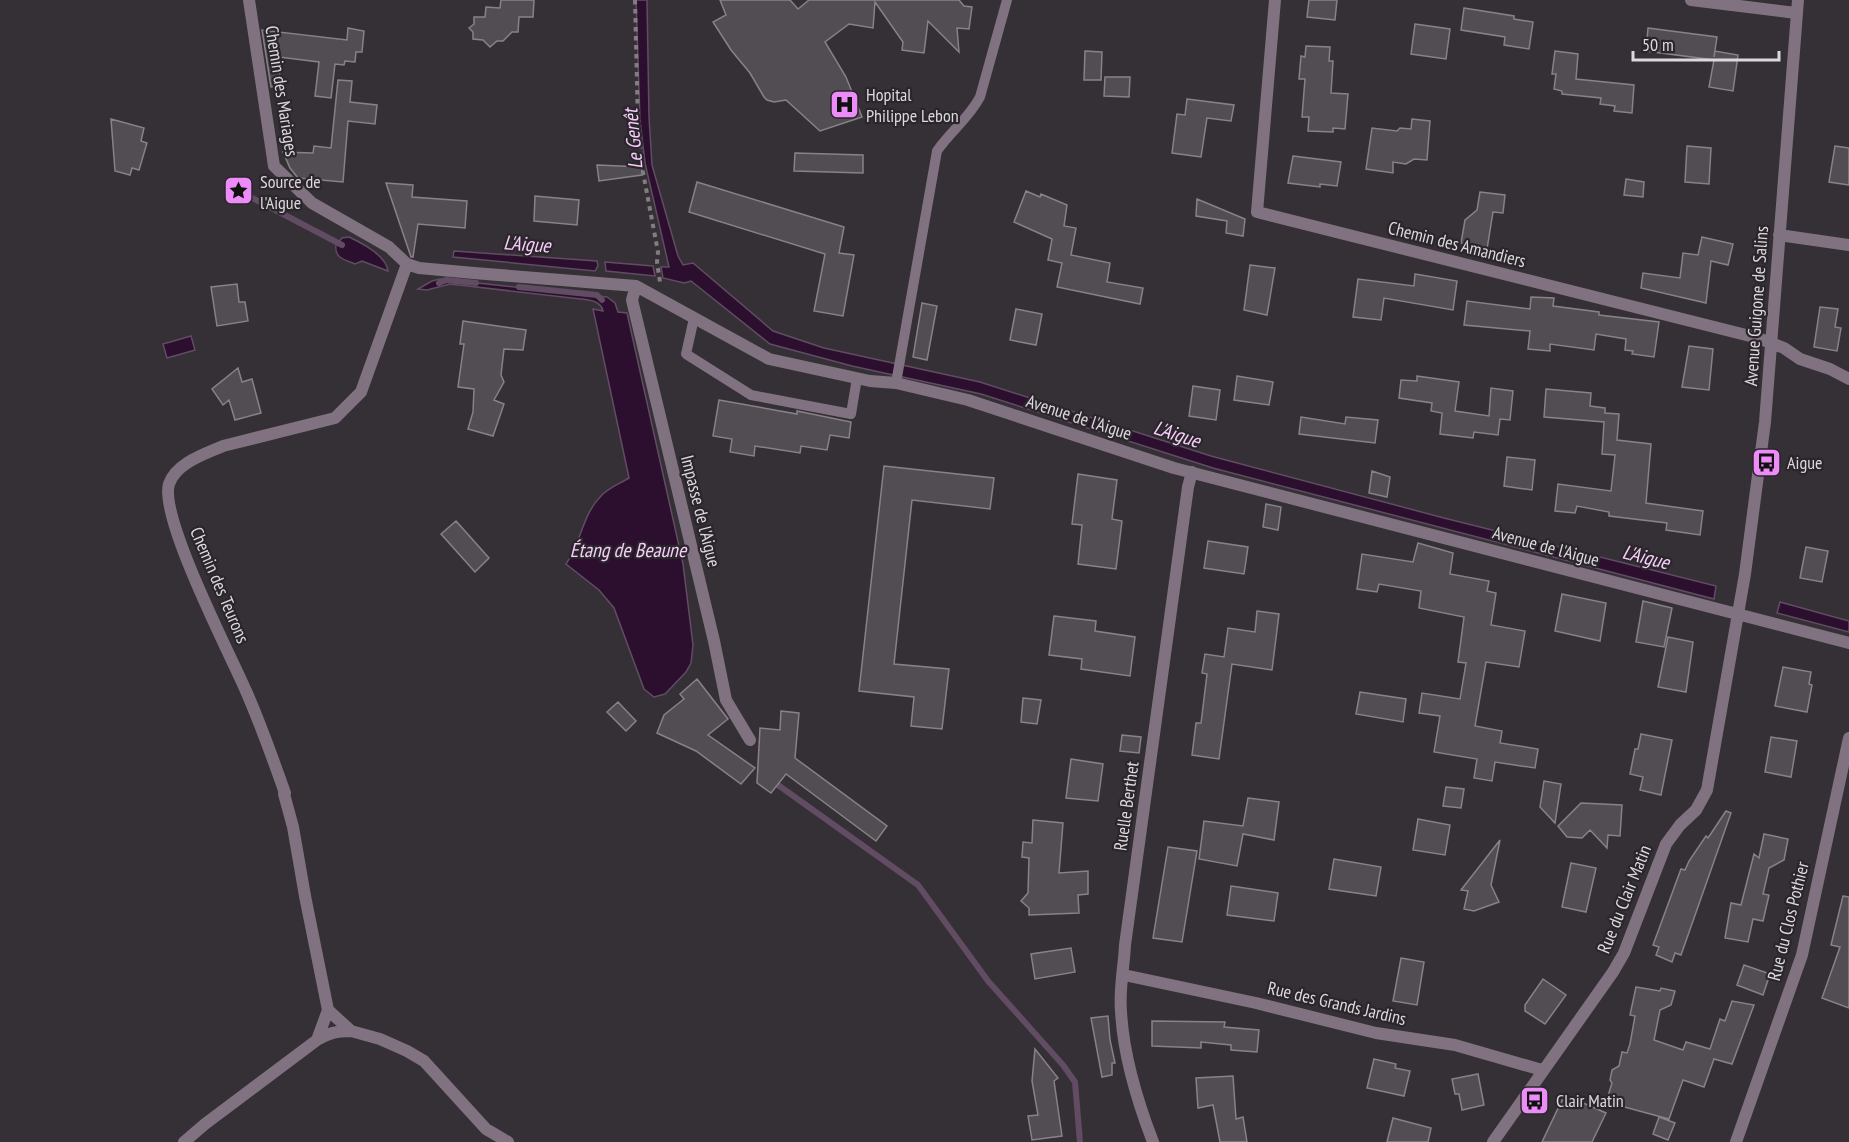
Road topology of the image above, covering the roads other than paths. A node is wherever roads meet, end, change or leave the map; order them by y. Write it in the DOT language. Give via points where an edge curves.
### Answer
graph roads {
  1 [pos="249,0"];
  2 [pos="1007,0"];
  3 [pos="1275,0"];
  4 [pos="1691,0"];
  5 [pos="1798,0"];
  6 [pos="1796,14"];
  7 [pos="1779,235"];
  8 [pos="1849,245"];
  9 [pos="406,264"];
  10 [pos="636,286"];
  11 [pos="694,318"];
  12 [pos="1770,342"];
  13 [pos="857,378"];
  14 [pos="1849,379"];
  15 [pos="896,383"];
  16 [pos="1192,472"];
  17 [pos="1738,609"];
  18 [pos="1849,643"];
  19 [pos="1849,738"];
  20 [pos="750,740"];
  21 [pos="1124,975"];
  22 [pos="328,1010"];
  23 [pos="351,1031"];
  24 [pos="317,1040"];
  25 [pos="1542,1070"];
  26 [pos="184,1142"];
  27 [pos="508,1142"];
  28 [pos="1153,1142"];
  29 [pos="1493,1142"];
  30 [pos="1736,1142"];
  1 -- 9 [label="street, Chemin des Mariages" via="274,166 312,202 389,247"];
  2 -- 15 [label="lane" via="980,97 937,150"];
  3 -- 12 [label="street, Chemin des Amandiers" via="1257,212"];
  4 -- 6 [label="street"];
  5 -- 6 [label="street, Avenue Guigone de Salins"];
  6 -- 7 [label="street, Avenue Guigone de Salins"];
  7 -- 8 [label="street"];
  7 -- 12 [label="street, Avenue Guigone de Salins"];
  9 -- 10 [label="street, Avenue de l'Aigue"];
  9 -- 22 [label="street, Chemin des Teurons" via="361,392 335,418 210,451 180,468 173,475 168,492 183,546 218,634 247,693 285,793"];
  10 -- 11 [label="street, Avenue de l'Aigue"];
  10 -- 20 [label="street, Impasse de l'Aigue" via="632,300 726,700"];
  11 -- 13 [label="street, Avenue de l'Aigue" via="769,359"];
  11 -- 13 [label="lane" via="686,354 751,395 851,414"];
  12 -- 14 [label="street, Chemin des Amandiers"];
  12 -- 17 [label="street, Avenue Guigone de Salins" via="1765,422"];
  13 -- 15 [label="street, Avenue de l'Aigue"];
  15 -- 16 [label="street, Avenue de l'Aigue" via="968,400"];
  16 -- 17 [label="street, Avenue de l'Aigue" via="1694,604"];
  16 -- 21 [label="street, Ruelle Berthet"];
  17 -- 18 [label="street, Avenue de l'Aigue"];
  17 -- 25 [label="street, Rue du Clair Matin" via="1707,790 1696,810 1666,844 1624,953"];
  19 -- 30 [label="street, Rue du Clos Pothier" via="1802,955"];
  21 -- 25 [label="street, Rue des Grands Jardins" via="1376,1033 1455,1046"];
  21 -- 28 [label="street, Ruelle Berthet" via="1124,1033 1138,1098"];
  22 -- 23 [label="street"];
  22 -- 24 [label="street"];
  23 -- 24 [label="street" via="336,1031"];
  23 -- 27 [label="street" via="380,1039 424,1061 486,1129"];
  24 -- 26 [label="street"];
  25 -- 29 [label="street, Rue du Clair Matin"];
}
